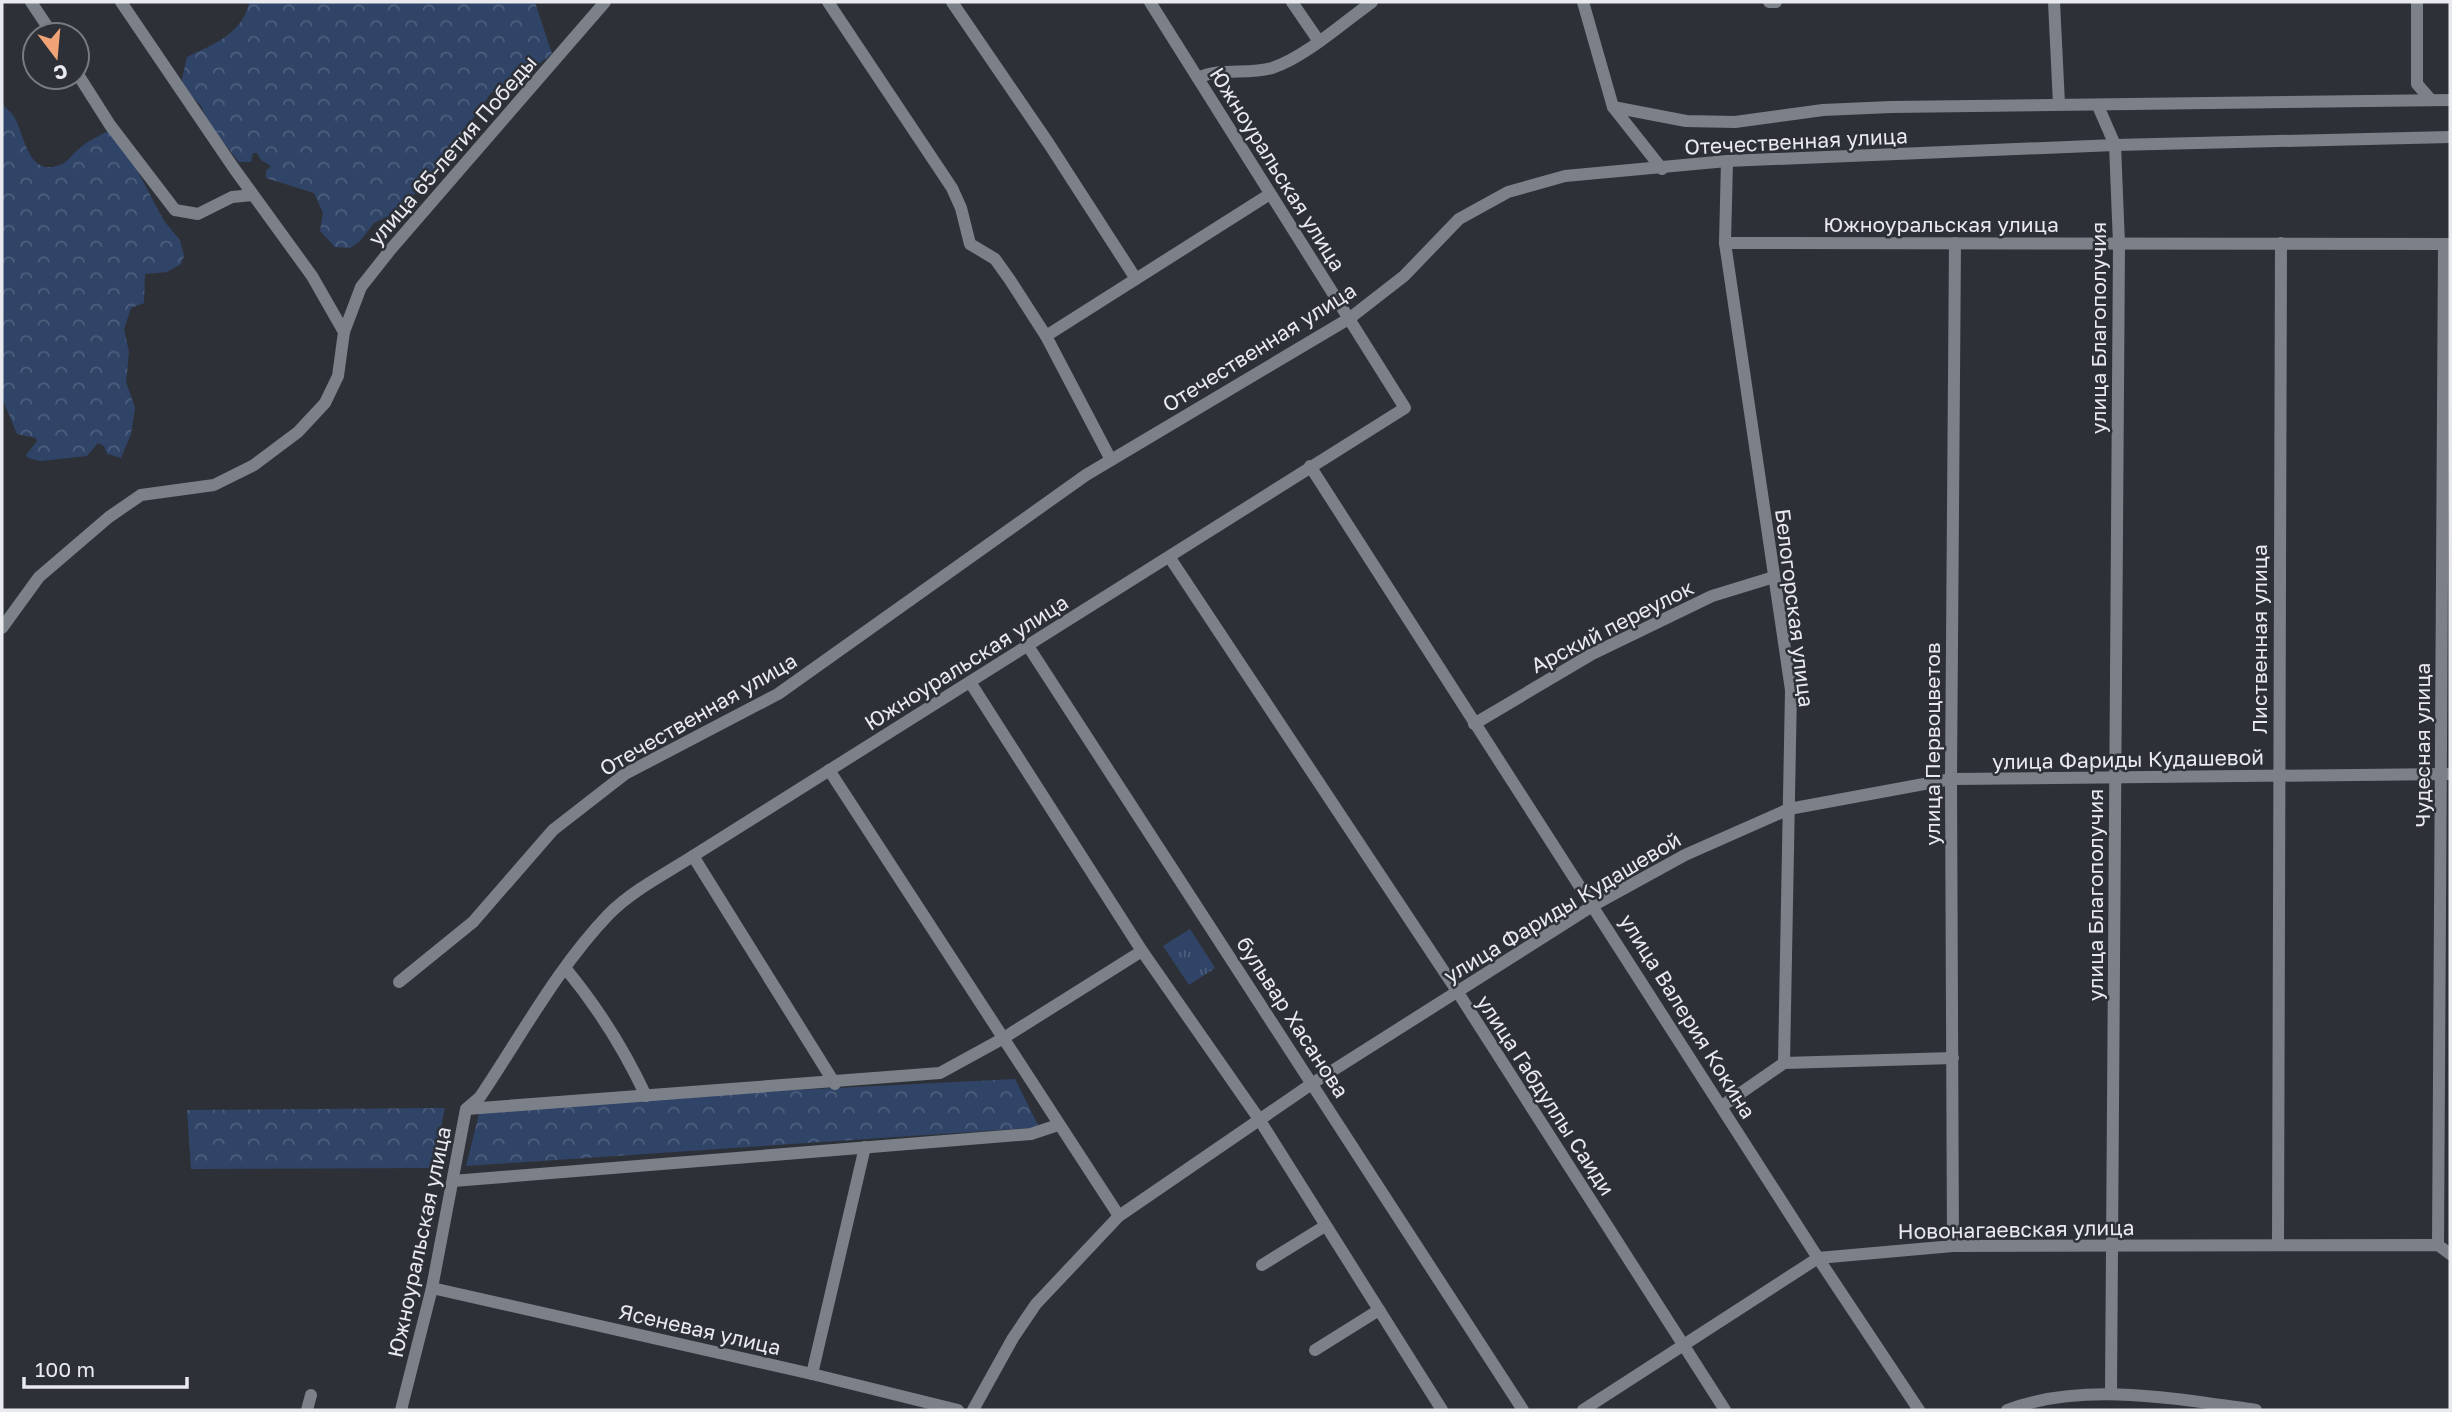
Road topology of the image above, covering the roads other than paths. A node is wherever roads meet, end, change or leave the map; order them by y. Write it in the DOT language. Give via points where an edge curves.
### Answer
graph roads {
  1 [pos="31,2"];
  2 [pos="121,2"];
  3 [pos="605,2"];
  4 [pos="828,2"];
  5 [pos="952,2"];
  6 [pos="1150,2"];
  7 [pos="1292,2"];
  8 [pos="1372,2"];
  9 [pos="1583,2"];
  10 [pos="1769,2"];
  11 [pos="1776,2"];
  12 [pos="2054,2"];
  13 [pos="2417,2"];
  14 [pos="43,21"];
  15 [pos="1318,40"];
  16 [pos="1198,78"];
  17 [pos="88,91"];
  18 [pos="2431,100"];
  19 [pos="2450,100"];
  20 [pos="2059,104"];
  21 [pos="2098,106"];
  22 [pos="1613,107"];
  23 [pos="2450,137"];
  24 [pos="2115,145"];
  25 [pos="1727,161"];
  26 [pos="1662,169"];
  27 [pos="1270,194"];
  28 [pos="253,195"];
  29 [pos="1725,243"];
  30 [pos="1955,243"];
  31 [pos="2281,243"];
  32 [pos="2119,244"];
  33 [pos="2447,244"];
  34 [pos="1136,279"];
  35 [pos="1350,318"];
  36 [pos="344,332"];
  37 [pos="1046,335"];
  38 [pos="1111,460"];
  39 [pos="1310,466"];
  40 [pos="1170,558"];
  41 [pos="1774,577"];
  42 [pos="2,628"];
  43 [pos="1028,646"];
  44 [pos="970,682"];
  45 [pos="1474,724"];
  46 [pos="829,770"];
  47 [pos="2445,774"];
  48 [pos="2278,776"];
  49 [pos="1951,779"];
  50 [pos="2115,779"];
  51 [pos="1789,810"];
  52 [pos="692,856"];
  53 [pos="1594,905"];
  54 [pos="1142,951"];
  55 [pos="566,968"];
  56 [pos="399,982"];
  57 [pos="1457,991"];
  58 [pos="1002,1039"];
  59 [pos="1953,1058"];
  60 [pos="1784,1063"];
  61 [pos="1313,1083"];
  62 [pos="835,1084"];
  63 [pos="646,1096"];
  64 [pos="1722,1106"];
  65 [pos="466,1109"];
  66 [pos="1259,1119"];
  67 [pos="1058,1125"];
  68 [pos="866,1147"];
  69 [pos="453,1181"];
  70 [pos="1119,1216"];
  71 [pos="1325,1226"];
  72 [pos="2278,1245"];
  73 [pos="2438,1245"];
  74 [pos="1953,1246"];
  75 [pos="2111,1246"];
  76 [pos="2450,1254"];
  77 [pos="1818,1258"];
  78 [pos="1262,1265"];
  79 [pos="432,1288"];
  80 [pos="1378,1310"];
  81 [pos="1684,1345"];
  82 [pos="1315,1350"];
  83 [pos="812,1374"];
  84 [pos="2110,1393"];
  85 [pos="311,1395"];
  86 [pos="307,1410"];
  87 [pos="401,1410"];
  88 [pos="958,1410"];
  89 [pos="973,1410"];
  90 [pos="1442,1410"];
  91 [pos="1523,1410"];
  92 [pos="1583,1410"];
  93 [pos="1725,1410"];
  94 [pos="1919,1410"];
  95 [pos="2007,1410"];
  96 [pos="2256,1410"];
  1 -- 14 [label="street"];
  2 -- 28 [label="street"];
  3 -- 36 [label="street, улица 65-летия Победы" via="361,287"];
  4 -- 37 [label="street" via="952,188 970,244 995,259"];
  5 -- 34 [label="street"];
  6 -- 16 [label="street, Южноуральская улица"];
  7 -- 15 [label="street"];
  8 -- 15 [label="street"];
  9 -- 22 [label="street"];
  10 -- 11 [label="street"];
  12 -- 20 [label="street"];
  13 -- 18 [label="street" via="2417,84"];
  15 -- 16 [label="street" via="1277,66 1256,73 1211,72"];
  16 -- 27 [label="street, Южноуральская улица"];
  17 -- 28 [label="street" via="175,209 198,214 232,197"];
  18 -- 19 [label="street"];
  18 -- 21 [label="street"];
  20 -- 21 [label="street"];
  20 -- 22 [label="street" via="1823,110 1735,122 1686,121"];
  21 -- 24 [label="street"];
  22 -- 26 [label="street"];
  23 -- 24 [label="street, Отечественная улица"];
  24 -- 25 [label="street, Отечественная улица"];
  24 -- 32 [label="street, улица Благополучия"];
  25 -- 26 [label="street, Отечественная улица"];
  25 -- 29 [label="street, Белогорская улица"];
  26 -- 35 [label="street, Отечественная улица" via="1565,176 1508,192 1459,219 1404,276"];
  27 -- 34 [label="street"];
  27 -- 35 [label="street, Южноуральская улица"];
  28 -- 36 [label="street" via="312,276"];
  29 -- 30 [label="street, Южноуральская улица"];
  29 -- 41 [label="street, Белогорская улица"];
  30 -- 32 [label="street, Южноуральская улица"];
  30 -- 49 [label="street, улица Первоцветов"];
  31 -- 32 [label="street, Южноуральская улица"];
  31 -- 33 [label="street, Южноуральская улица"];
  31 -- 48 [label="street, Лиственная улица"];
  32 -- 50 [label="street, улица Благополучия"];
  33 -- 47 [label="street, Чудесная улица"];
  34 -- 37 [label="street"];
  35 -- 38 [label="street, Отечественная улица"];
  35 -- 39 [label="street, Южноуральская улица" via="1405,408"];
  36 -- 42 [label="street, улица 65-летия Победы" via="338,376 326,403 298,432 254,466 214,485 141,495 108,517 39,578"];
  37 -- 38 [label="street"];
  38 -- 56 [label="street, Отечественная улица" via="778,694 625,774 553,830 473,922"];
  39 -- 40 [label="street, Южноуральская улица"];
  39 -- 45 [label="street, улица Валерия Кокина"];
  40 -- 43 [label="street, Южноуральская улица"];
  40 -- 57 [label="street, улица Габдуллы Саиди"];
  41 -- 45 [label="street, Арский переулок" via="1712,596 1604,649"];
  41 -- 51 [label="street, Белогорская улица" via="1791,690"];
  43 -- 44 [label="street, Южноуральская улица"];
  43 -- 61 [label="street, бульвар Хасанова"];
  44 -- 46 [label="street, Южноуральская улица"];
  44 -- 54 [label="street"];
  45 -- 53 [label="street, улица Валерия Кокина"];
  46 -- 52 [label="street, Южноуральская улица"];
  46 -- 58 [label="street"];
  47 -- 48 [label="street, улица Фариды Кудашевой"];
  47 -- 73 [label="street, Чудесная улица"];
  48 -- 50 [label="street, улица Фариды Кудашевой"];
  48 -- 72 [label="street, Лиственная улица"];
  49 -- 50 [label="street, улица Фариды Кудашевой"];
  49 -- 51 [label="street, улица Фариды Кудашевой"];
  49 -- 59 [label="street, улица Первоцветов"];
  50 -- 75 [label="street, улица Благополучия"];
  51 -- 53 [label="street, улица Фариды Кудашевой" via="1685,855"];
  51 -- 60 [label="street, Белогорская улица"];
  52 -- 55 [label="street, Южноуральская улица" via="629,897"];
  52 -- 62 [label="street"];
  53 -- 57 [label="street, улица Фариды Кудашевой"];
  53 -- 64 [label="street, улица Валерия Кокина"];
  54 -- 58 [label="street"];
  54 -- 66 [label="street"];
  55 -- 63 [label="street" via="623,1047"];
  55 -- 65 [label="street, Южноуральская улица" via="480,1097"];
  57 -- 61 [label="street, улица Фариды Кудашевой"];
  57 -- 81 [label="street, улица Габдуллы Саиди"];
  58 -- 62 [label="street" via="940,1073"];
  58 -- 67 [label="street"];
  59 -- 60 [label="street"];
  59 -- 74 [label="street, улица Первоцветов"];
  60 -- 64 [label="street"];
  61 -- 66 [label="street, улица Фариды Кудашевой"];
  61 -- 91 [label="street, бульвар Хасанова"];
  62 -- 63 [label="street"];
  63 -- 65 [label="street"];
  64 -- 77 [label="street, улица Валерия Кокина"];
  65 -- 69 [label="street, Южноуральская улица"];
  66 -- 70 [label="street, улица Фариды Кудашевой"];
  66 -- 71 [label="street"];
  67 -- 68 [label="street" via="1031,1134"];
  67 -- 70 [label="street"];
  68 -- 69 [label="street"];
  68 -- 83 [label="street"];
  69 -- 79 [label="street, Южноуральская улица"];
  70 -- 89 [label="street, улица Фариды Кудашевой" via="1036,1304"];
  71 -- 78 [label="street"];
  71 -- 80 [label="street"];
  72 -- 73 [label="street, Новонагаевская улица"];
  72 -- 75 [label="street, Новонагаевская улица"];
  73 -- 76 [label="street"];
  74 -- 75 [label="street, Новонагаевская улица"];
  74 -- 77 [label="street, Новонагаевская улица"];
  75 -- 84 [label="street, улица Благополучия"];
  77 -- 81 [label="street, Новонагаевская улица"];
  77 -- 94 [label="street, улица Валерия Кокина"];
  79 -- 83 [label="street, Ясеневая улица"];
  79 -- 87 [label="street, Южноуральская улица"];
  80 -- 82 [label="street"];
  80 -- 90 [label="street"];
  81 -- 92 [label="street, Новонагаевская улица"];
  81 -- 93 [label="street, улица Габдуллы Саиди"];
  83 -- 88 [label="street, Ясеневая улица"];
  84 -- 95 [label="street"];
  84 -- 96 [label="street"];
  85 -- 86 [label="street"];
}
